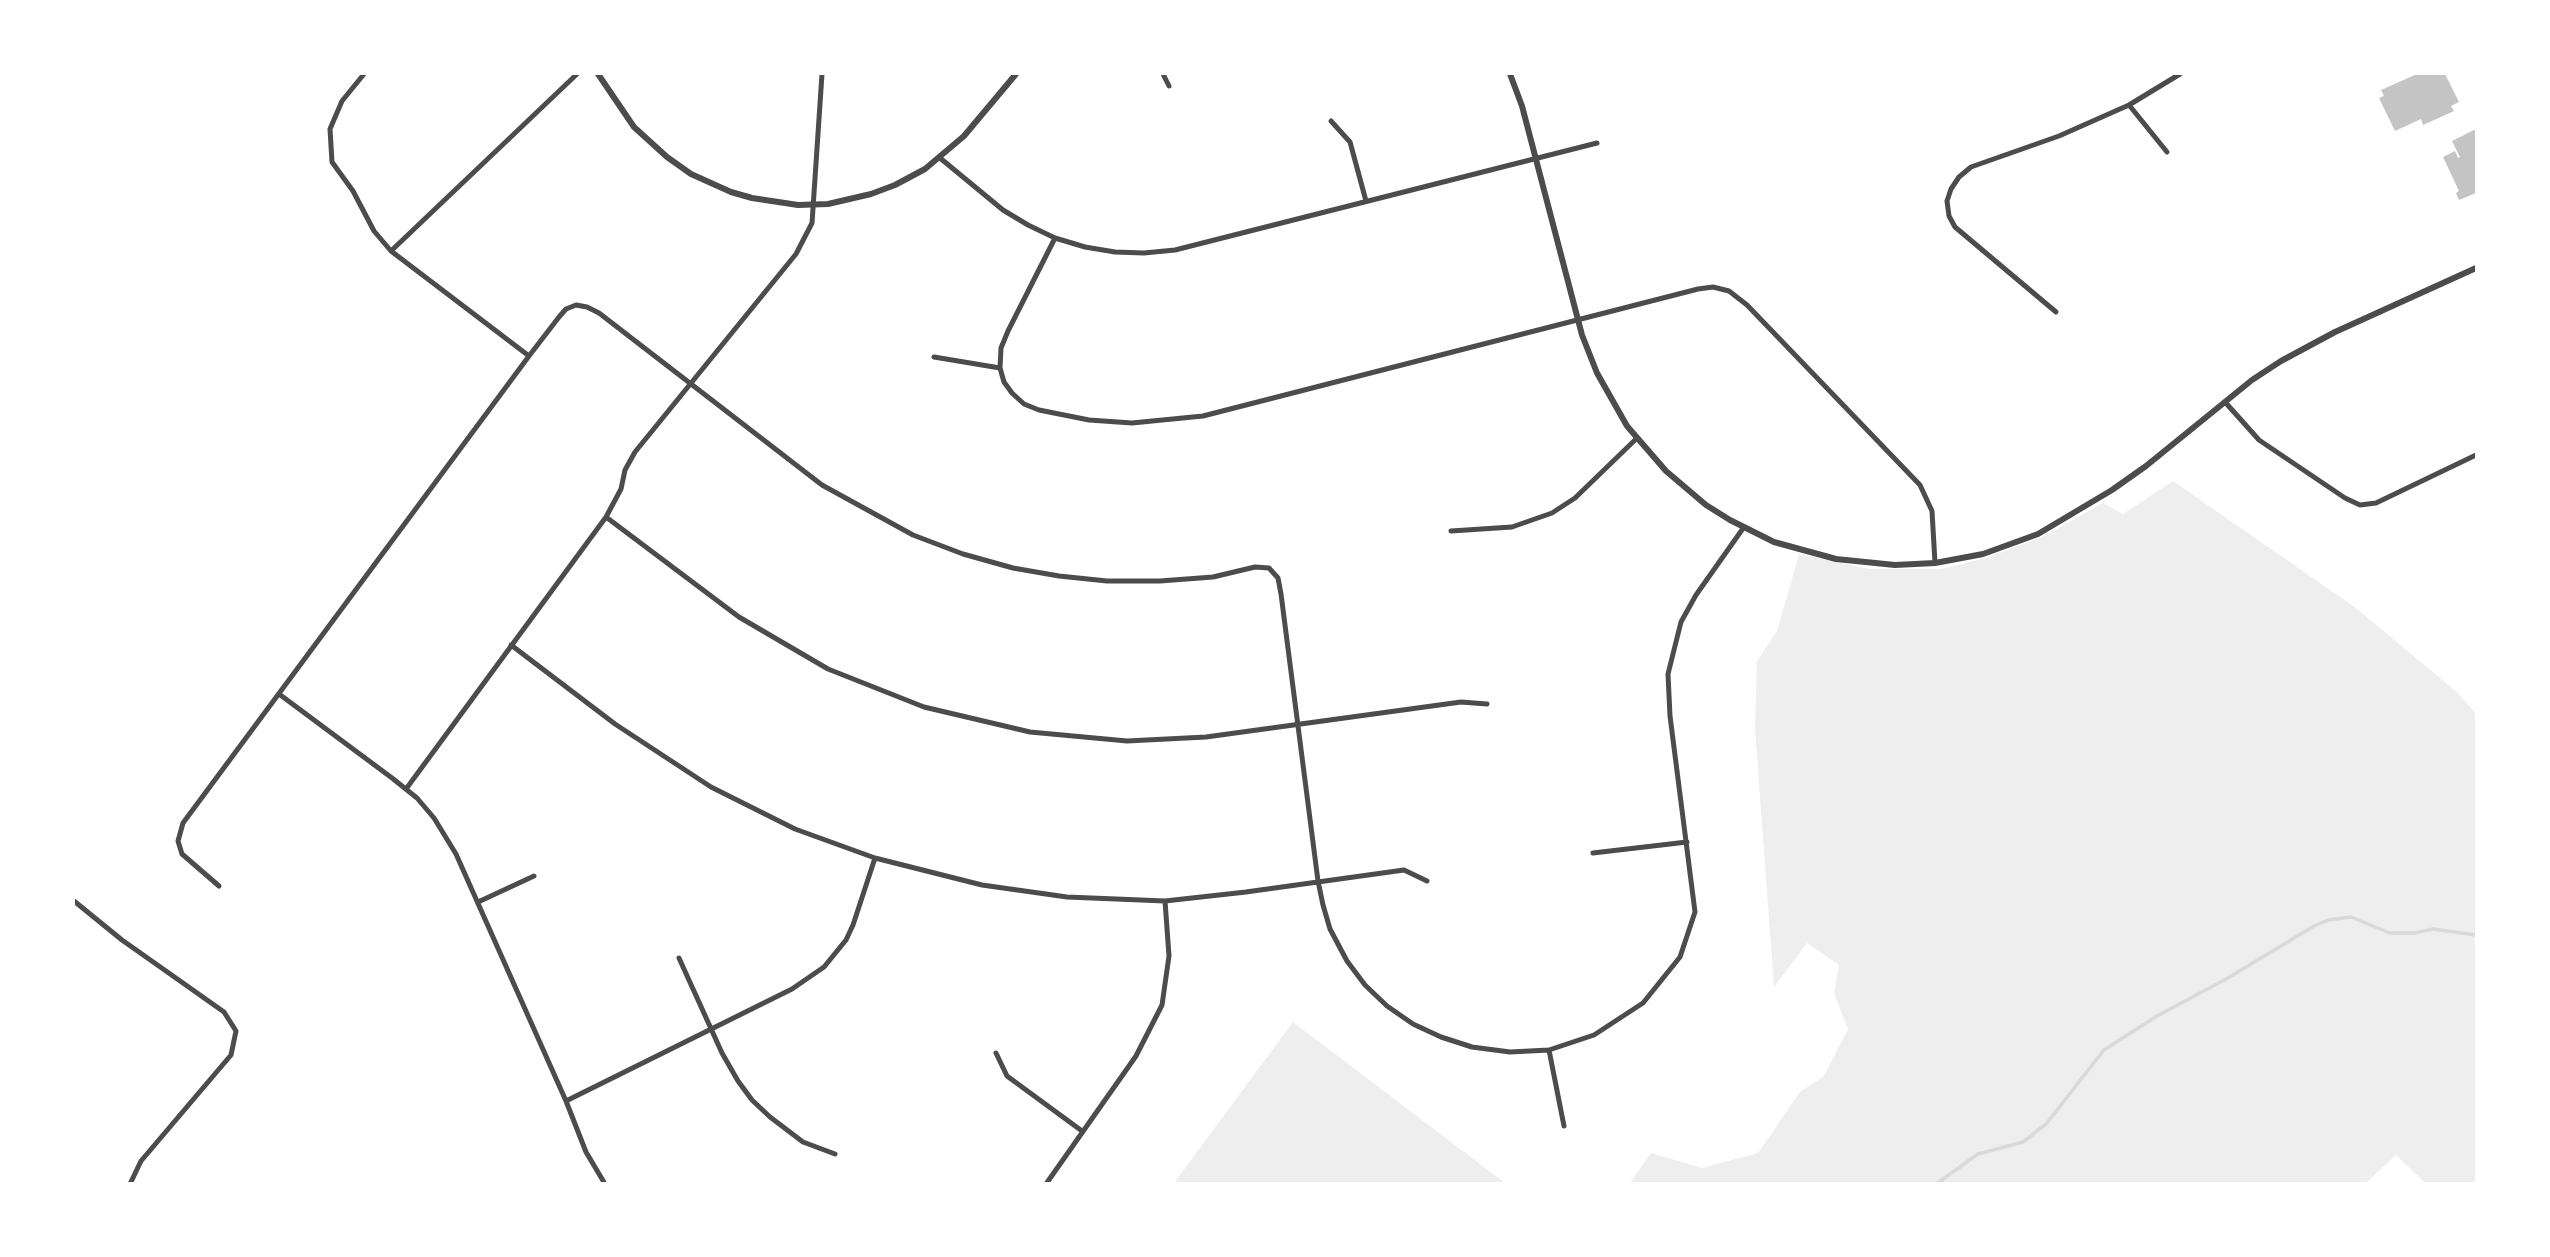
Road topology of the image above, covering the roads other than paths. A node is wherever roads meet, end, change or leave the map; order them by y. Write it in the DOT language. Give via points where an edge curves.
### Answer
graph roads {
  1 [pos="364,74"];
  2 [pos="577,74"];
  3 [pos="598,74"];
  4 [pos="822,74"];
  5 [pos="1016,74"];
  6 [pos="1163,74"];
  7 [pos="1510,74"];
  8 [pos="2180,74"];
  9 [pos="1169,86"];
  10 [pos="2129,105"];
  11 [pos="1331,121"];
  12 [pos="1597,143"];
  13 [pos="2167,152"];
  14 [pos="940,158"];
  15 [pos="1536,158"];
  16 [pos="1366,201"];
  17 [pos="813,204"];
  18 [pos="1055,238"];
  19 [pos="391,251"];
  20 [pos="2476,268"];
  21 [pos="2056,312"];
  22 [pos="1579,319"];
  23 [pos="529,356"];
  24 [pos="934,357"];
  25 [pos="1000,368"];
  26 [pos="691,384"];
  27 [pos="2225,402"];
  28 [pos="1636,439"];
  29 [pos="2476,454"];
  30 [pos="606,517"];
  31 [pos="1744,527"];
  32 [pos="1451,531"];
  33 [pos="1935,563"];
  34 [pos="511,645"];
  35 [pos="279,694"];
  36 [pos="1487,704"];
  37 [pos="1297,723"];
  38 [pos="406,789"];
  39 [pos="1686,842"];
  40 [pos="1593,853"];
  41 [pos="875,858"];
  42 [pos="534,876"];
  43 [pos="1318,881"];
  44 [pos="1427,881"];
  45 [pos="219,886"];
  46 [pos="74,901"];
  47 [pos="1165,901"];
  48 [pos="478,902"];
  49 [pos="680,958"];
  50 [pos="711,1028"];
  51 [pos="1549,1050"];
  52 [pos="996,1053"];
  53 [pos="566,1101"];
  54 [pos="1564,1126"];
  55 [pos="1083,1131"];
  56 [pos="835,1154"];
  57 [pos="130,1184"];
  58 [pos="605,1184"];
  59 [pos="1046,1184"];
  1 -- 19 [label="street" via="342,101 330,129 332,162"];
  2 -- 19 [label="street"];
  3 -- 17 [label="street" via="634,127 691,174 752,198"];
  4 -- 17 [label="street"];
  5 -- 14 [label="street"];
  6 -- 9 [label="street"];
  7 -- 15 [label="street"];
  8 -- 10 [label="street"];
  10 -- 13 [label="street"];
  10 -- 21 [label="street" via="1971,167 1951,189 1947,201 1955,227"];
  11 -- 16 [label="street" via="1350,142"];
  12 -- 15 [label="street"];
  14 -- 17 [label="street" via="871,194"];
  14 -- 18 [label="street" via="1003,210"];
  15 -- 16 [label="street"];
  15 -- 22 [label="street"];
  16 -- 18 [label="street" via="1175,250 1115,252"];
  17 -- 26 [label="street" via="812,223 796,254"];
  18 -- 25 [label="street" via="1008,331"];
  19 -- 23 [label="street"];
  20 -- 27 [label="street" via="2307,345"];
  22 -- 25 [label="street" via="1203,416 1168,421 1089,420 1039,410 1012,393"];
  22 -- 28 [label="street" via="1597,373"];
  22 -- 33 [label="street" via="1698,289 1713,287 1738,296 1920,485 1932,511"];
  23 -- 26 [label="street" via="566,309 576,305 599,313"];
  23 -- 35 [label="street"];
  24 -- 25 [label="street"];
  26 -- 30 [label="street" via="635,452"];
  26 -- 37 [label="street" via="822,485 913,535 962,554 1013,568 1108,581 1200,578 1269,568 1278,578"];
  27 -- 29 [label="street" via="2259,440 2360,505 2376,503"];
  27 -- 33 [label="street" via="2146,466 2058,523 2001,548"];
  28 -- 31 [label="street" via="1684,488"];
  28 -- 32 [label="street" via="1575,498 1552,513 1512,527"];
  30 -- 34 [label="street"];
  30 -- 37 [label="street" via="739,617 828,668 924,707 1030,732 1126,741 1206,737"];
  31 -- 33 [label="street" via="1774,542 1836,559 1870,564"];
  31 -- 39 [label="street" via="1681,622 1668,674"];
  34 -- 38 [label="street"];
  34 -- 41 [label="street" via="615,724 711,788 795,830"];
  35 -- 38 [label="street"];
  35 -- 45 [label="street" via="179,832 182,854"];
  36 -- 37 [label="street" via="1461,702"];
  37 -- 43 [label="street"];
  38 -- 48 [label="street" via="434,818"];
  39 -- 40 [label="street"];
  39 -- 51 [label="street" via="1695,912 1680,957 1643,1003 1594,1035"];
  41 -- 47 [label="street" via="982,885 1067,897"];
  41 -- 50 [label="street" via="846,940 824,967 792,989"];
  42 -- 48 [label="street"];
  43 -- 44 [label="street" via="1404,870"];
  43 -- 47 [label="street"];
  43 -- 51 [label="street" via="1330,929 1347,961 1387,1006 1413,1024 1472,1047 1510,1052"];
  46 -- 57 [label="street" via="224,1012 236,1031 231,1055 141,1161"];
  47 -- 55 [label="street" via="1169,956 1162,1006 1136,1056"];
  48 -- 53 [label="street"];
  49 -- 50 [label="street"];
  50 -- 53 [label="street"];
  50 -- 56 [label="street" via="752,1100 803,1142"];
  51 -- 54 [label="street"];
  52 -- 55 [label="street" via="1007,1076"];
  53 -- 58 [label="street" via="586,1152"];
  55 -- 59 [label="street"];
}
